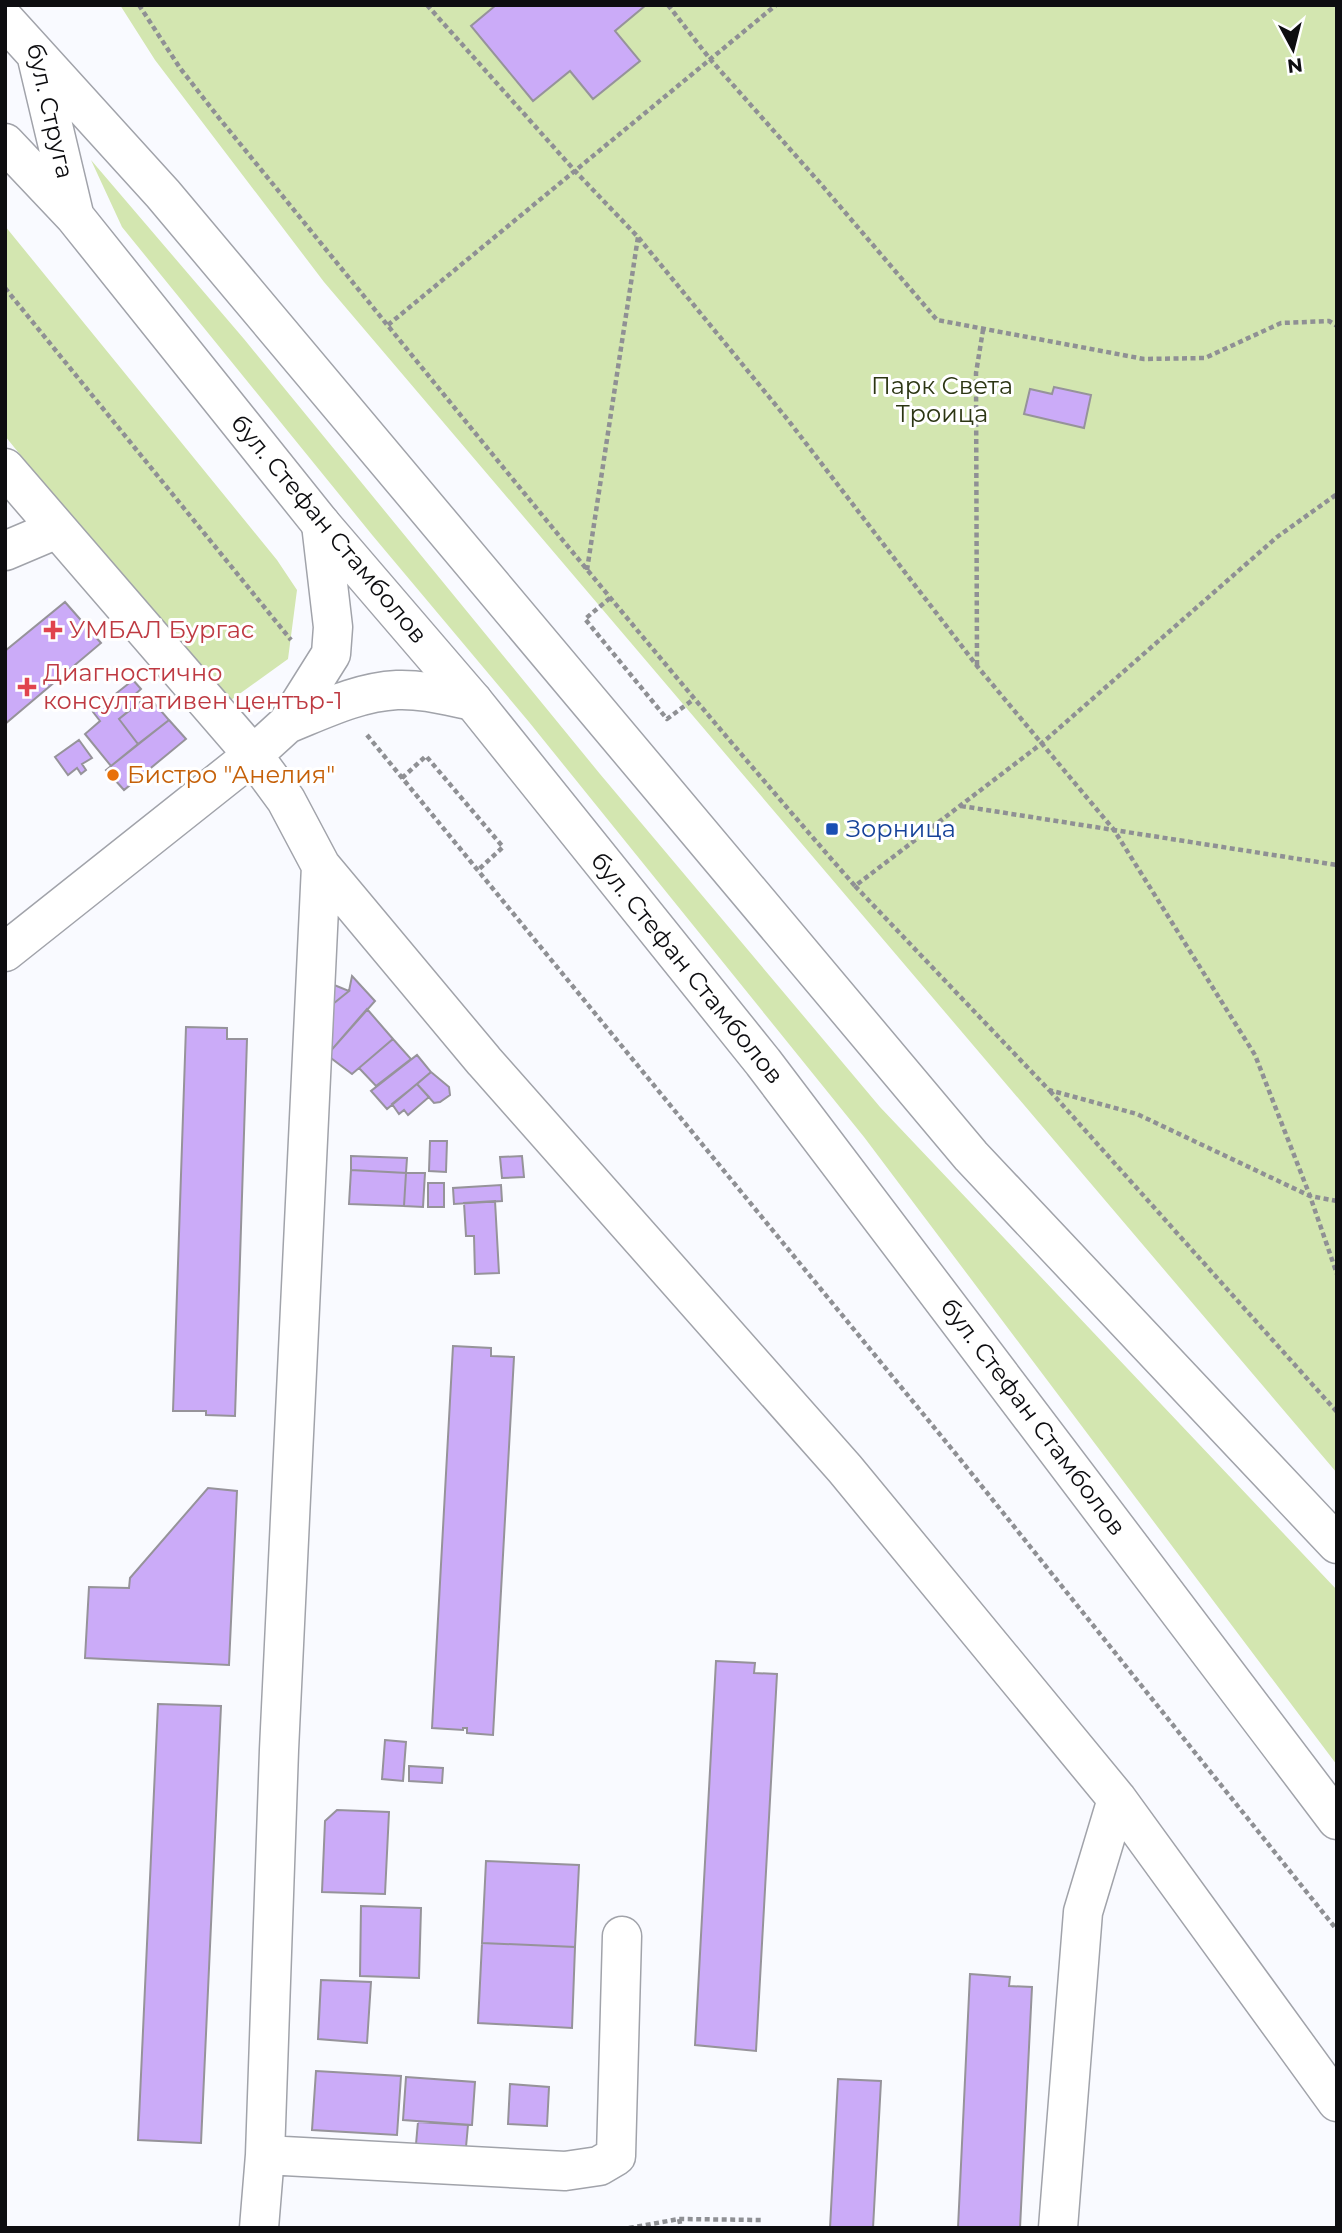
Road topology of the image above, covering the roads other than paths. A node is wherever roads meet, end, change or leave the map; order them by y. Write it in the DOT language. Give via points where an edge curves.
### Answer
graph roads {
  1 [pos="25,5"];
  2 [pos="5,20"];
  3 [pos="36,55"];
  4 [pos="5,143"];
  5 [pos="75,217"];
  6 [pos="10,485"];
  7 [pos="321,524"];
  8 [pos="57,528"];
  9 [pos="5,551"];
  10 [pos="330,688"];
  11 [pos="473,701"];
  12 [pos="253,755"];
  13 [pos="321,866"];
  14 [pos="5,952"];
  15 [pos="1337,1544"];
  16 [pos="1117,1799"];
  17 [pos="1337,1820"];
  18 [pos="621,1936"];
  19 [pos="1337,2102"];
  20 [pos="265,2155"];
  21 [pos="259,2228"];
  22 [pos="1058,2228"];
  1 -- 3 [label="main road, бул. Струга"];
  2 -- 3 [label="main road"];
  3 -- 5 [label="main road, бул. Струга"];
  3 -- 15 [label="main road" via="172,205 971,1156"];
  4 -- 5 [label="main road, бул. Стефан Стамболов"];
  5 -- 7 [label="main road, бул. Стефан Стамболов"];
  6 -- 8 [label="main road"];
  7 -- 10 [label="main road" via="333,627"];
  7 -- 11 [label="main road, бул. Стефан Стамболов"];
  8 -- 9 [label="main road"];
  8 -- 12 [label="main road"];
  10 -- 11 [label="main road" via="370,693 422,691"];
  10 -- 12 [label="main road"];
  11 -- 17 [label="main road, бул. Стефан Стамболов" via="762,1062"];
  12 -- 13 [label="main road" via="286,800"];
  12 -- 14 [label="main road"];
  13 -- 16 [label="main road" via="484,1061 845,1469"];
  13 -- 20 [label="main road" via="279,1750"];
  16 -- 19 [label="main road"];
  16 -- 22 [label="main road" via="1083,1912"];
  18 -- 20 [label="main road" via="616,2155 599,2166 565,2171"];
  20 -- 21 [label="main road"];
}
